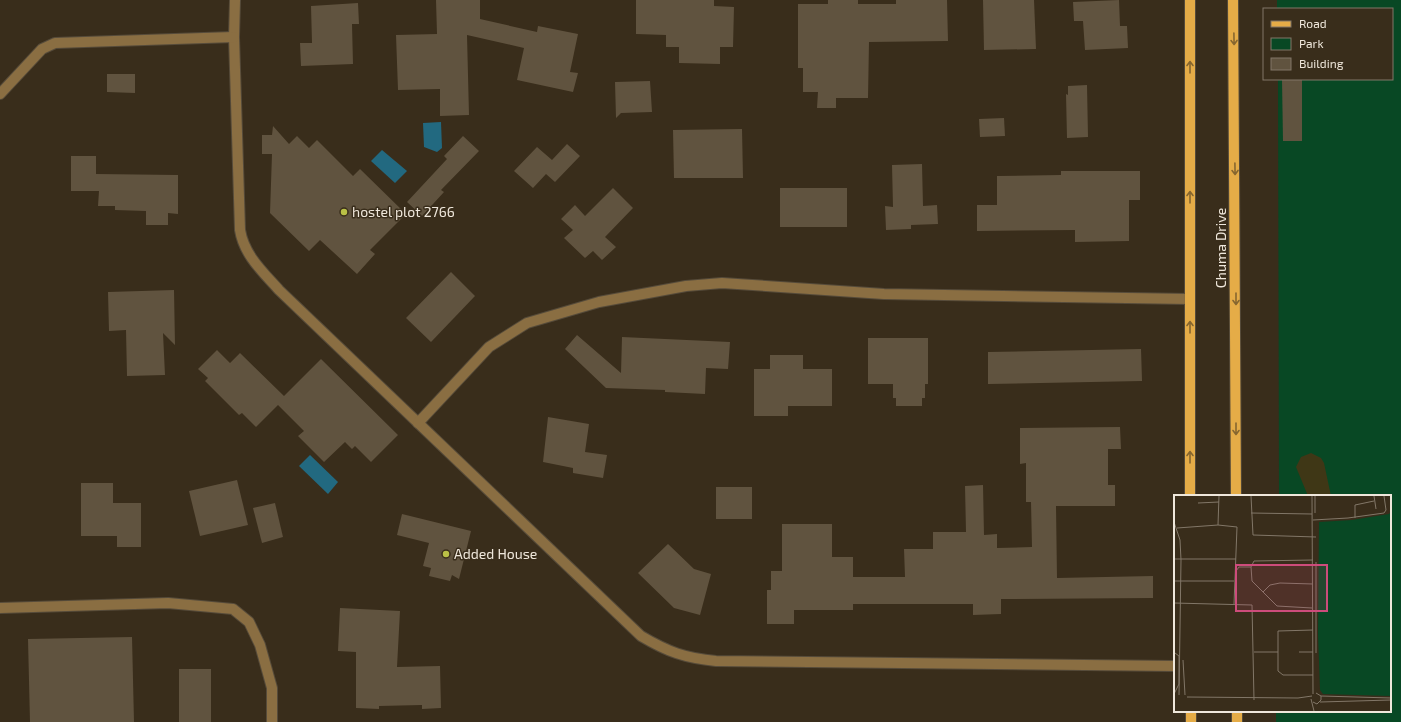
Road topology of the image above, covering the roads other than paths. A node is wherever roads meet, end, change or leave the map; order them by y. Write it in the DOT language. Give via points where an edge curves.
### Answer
graph roads {
  1 [pos="235,0"];
  2 [pos="1190,0"];
  3 [pos="1233,0"];
  4 [pos="234,37"];
  5 [pos="0,94"];
  6 [pos="1190,299"];
  7 [pos="418,423"];
  8 [pos="1190,495"];
  9 [pos="1236,495"];
  10 [pos="0,608"];
  11 [pos="1174,666"];
  12 [pos="1236,712"];
  13 [pos="272,722"];
  14 [pos="1237,722"];
  1 -- 4 [label="street"];
  6 -- 2 [label="main road, one-way"];
  3 -- 9 [label="main road, Chuma Drive, one-way"];
  4 -- 5 [label="street" via="55,43 42,49"];
  4 -- 7 [label="street" via="240,230 244,247 279,290"];
  6 -- 7 [label="street" via="884,294 722,283 686,286 599,302 527,323 488,347"];
  8 -- 6 [label="main road, one-way"];
  7 -- 11 [label="street" via="641,636 667,651 693,659 716,661"];
  10 -- 13 [label="street" via="168,603 233,609 249,622 260,645 272,688"];
  12 -- 14 [label="main road"];
}
